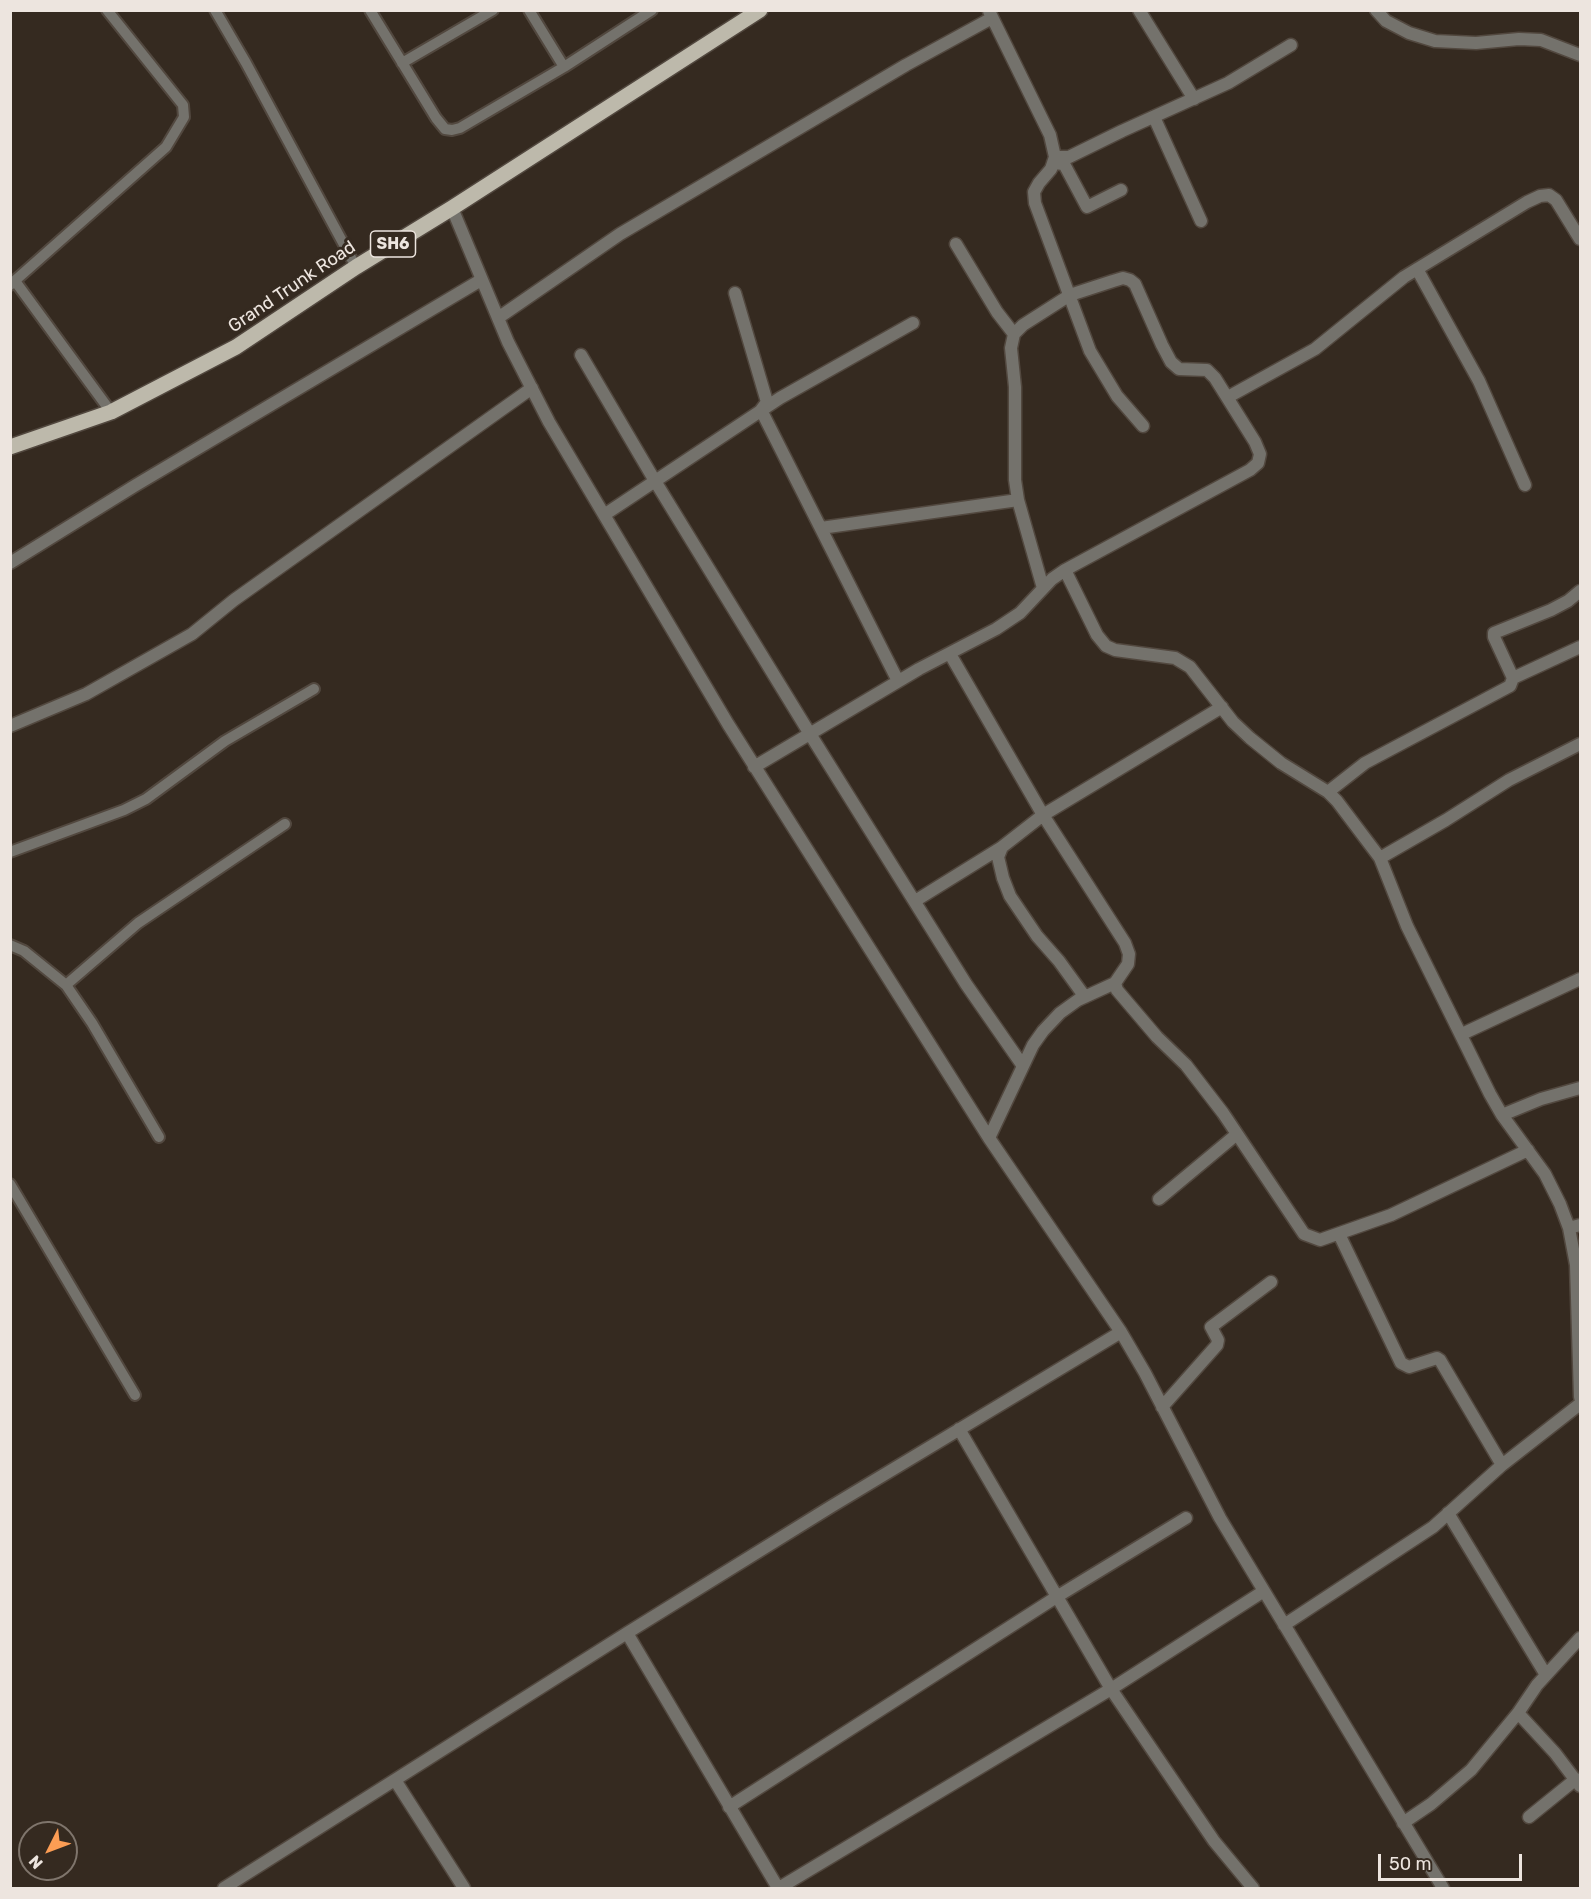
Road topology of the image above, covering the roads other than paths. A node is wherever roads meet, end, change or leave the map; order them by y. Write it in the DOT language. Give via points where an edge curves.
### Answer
graph roads {
  1 [pos="107,10"];
  2 [pos="215,10"];
  3 [pos="370,10"];
  4 [pos="493,10"];
  5 [pos="529,10"];
  6 [pos="652,10"];
  7 [pos="760,10"];
  8 [pos="1139,10"];
  9 [pos="1376,10"];
  10 [pos="990,14"];
  11 [pos="1291,45"];
  12 [pos="1581,55"];
  13 [pos="402,63"];
  14 [pos="564,67"];
  15 [pos="1194,99"];
  16 [pos="1154,117"];
  17 [pos="1054,160"];
  18 [pos="1121,190"];
  19 [pos="452,208"];
  20 [pos="1201,222"];
  21 [pos="1581,239"];
  22 [pos="956,244"];
  23 [pos="356,267"];
  24 [pos="1417,269"];
  25 [pos="482,280"];
  26 [pos="13,283"];
  27 [pos="735,293"];
  28 [pos="1070,295"];
  29 [pos="498,318"];
  30 [pos="913,323"];
  31 [pos="1014,334"];
  32 [pos="581,356"];
  33 [pos="532,388"];
  34 [pos="1228,397"];
  35 [pos="761,410"];
  36 [pos="111,412"];
  37 [pos="1143,426"];
  38 [pos="10,447"];
  39 [pos="655,481"];
  40 [pos="1525,485"];
  41 [pos="1018,500"];
  42 [pos="604,515"];
  43 [pos="821,528"];
  44 [pos="10,563"];
  45 [pos="1065,570"];
  46 [pos="1043,588"];
  47 [pos="1581,591"];
  48 [pos="1581,646"];
  49 [pos="950,654"];
  50 [pos="1513,678"];
  51 [pos="898,681"];
  52 [pos="314,689"];
  53 [pos="1222,707"];
  54 [pos="10,726"];
  55 [pos="810,734"];
  56 [pos="1581,744"];
  57 [pos="754,766"];
  58 [pos="1328,792"];
  59 [pos="1043,815"];
  60 [pos="285,824"];
  61 [pos="1002,847"];
  62 [pos="10,852"];
  63 [pos="1380,858"];
  64 [pos="915,901"];
  65 [pos="10,945"];
  66 [pos="1581,979"];
  67 [pos="1114,982"];
  68 [pos="66,985"];
  69 [pos="1085,997"];
  70 [pos="1462,1035"];
  71 [pos="1023,1066"];
  72 [pos="1581,1088"];
  73 [pos="1502,1115"];
  74 [pos="1237,1134"];
  75 [pos="159,1137"];
  76 [pos="988,1138"];
  77 [pos="1528,1150"];
  78 [pos="10,1184"];
  79 [pos="1159,1199"];
  80 [pos="1575,1227"];
  81 [pos="1339,1234"];
  82 [pos="1578,1265"];
  83 [pos="1271,1282"];
  84 [pos="1121,1332"];
  85 [pos="135,1395"];
  86 [pos="1581,1397"];
  87 [pos="1581,1404"];
  88 [pos="1162,1407"];
  89 [pos="959,1429"];
  90 [pos="1502,1465"];
  91 [pos="1448,1513"];
  92 [pos="1186,1518"];
  93 [pos="1264,1591"];
  94 [pos="1058,1596"];
  95 [pos="1284,1625"];
  96 [pos="627,1633"];
  97 [pos="1581,1638"];
  98 [pos="1546,1675"];
  99 [pos="1111,1689"];
  100 [pos="1518,1713"];
  101 [pos="395,1780"];
  102 [pos="1579,1783"];
  103 [pos="729,1807"];
  104 [pos="1529,1817"];
  105 [pos="1403,1823"];
  106 [pos="224,1888"];
  107 [pos="464,1888"];
  108 [pos="778,1888"];
  109 [pos="1253,1888"];
  110 [pos="1443,1888"];
  1 -- 26 [label="lane" via="178,98 184,117 166,147"];
  2 -- 23 [label="lane"];
  3 -- 13 [label="lane"];
  4 -- 13 [label="lane"];
  5 -- 14 [label="lane"];
  6 -- 14 [label="lane"];
  7 -- 19 [label="main road, Grand Trunk Road / SH6"];
  8 -- 15 [label="street"];
  9 -- 12 [label="street" via="1401,29 1435,41 1540,40"];
  10 -- 17 [label="street" via="1050,135"];
  10 -- 29 [label="street" via="620,234"];
  11 -- 15 [label="street"];
  13 -- 14 [label="lane" via="435,118 445,129 452,130"];
  15 -- 16 [label="street"];
  16 -- 17 [label="street" via="1070,157"];
  16 -- 20 [label="street"];
  17 -- 18 [label="street" via="1064,164 1087,207"];
  17 -- 28 [label="street" via="1034,192 1035,203"];
  19 -- 23 [label="main road, Grand Trunk Road / SH6"];
  19 -- 25 [label="street"];
  21 -- 24 [label="street" via="1556,200 1549,195 1540,196"];
  22 -- 31 [label="street"];
  23 -- 36 [label="main road, Grand Trunk Road / SH6" via="236,347"];
  24 -- 34 [label="street" via="1315,348"];
  24 -- 40 [label="street" via="1479,381"];
  25 -- 29 [label="street"];
  25 -- 44 [label="street"];
  26 -- 36 [label="lane"];
  27 -- 35 [label="street" via="766,402"];
  28 -- 31 [label="street" via="1023,324"];
  28 -- 34 [label="street" via="1124,278 1130,280 1171,362 1179,369 1207,370"];
  28 -- 37 [label="street" via="1090,351 1117,396"];
  29 -- 33 [label="street"];
  30 -- 35 [label="street"];
  31 -- 41 [label="street" via="1011,348"];
  32 -- 39 [label="street"];
  33 -- 42 [label="street"];
  33 -- 54 [label="street" via="362,507 192,634 86,694"];
  34 -- 45 [label="street" via="1255,442 1260,454 1258,463"];
  35 -- 39 [label="street"];
  35 -- 43 [label="street"];
  36 -- 38 [label="main road, Grand Trunk Road / SH6"];
  39 -- 42 [label="street"];
  39 -- 55 [label="street"];
  41 -- 43 [label="street"];
  41 -- 46 [label="street"];
  42 -- 57 [label="street"];
  43 -- 51 [label="street"];
  45 -- 46 [label="street"];
  45 -- 53 [label="street" via="1106,646 1115,651 1175,658 1190,667"];
  46 -- 49 [label="street" via="1020,614"];
  47 -- 50 [label="street" via="1551,610 1494,633"];
  48 -- 50 [label="street"];
  49 -- 51 [label="street"];
  49 -- 59 [label="street"];
  50 -- 58 [label="street" via="1510,686 1365,763"];
  51 -- 55 [label="street"];
  52 -- 62 [label="lane" via="225,741 146,799"];
  53 -- 58 [label="street" via="1250,738"];
  53 -- 59 [label="street"];
  55 -- 57 [label="street"];
  55 -- 64 [label="street"];
  56 -- 63 [label="street" via="1523,772"];
  57 -- 76 [label="street"];
  58 -- 63 [label="street"];
  59 -- 61 [label="street"];
  59 -- 67 [label="street" via="1125,943 1128,964"];
  60 -- 68 [label="lane" via="138,923"];
  61 -- 64 [label="street"];
  61 -- 69 [label="street" via="998,857 1010,896"];
  63 -- 70 [label="street" via="1407,926"];
  64 -- 71 [label="street"];
  65 -- 68 [label="lane" via="24,951"];
  66 -- 70 [label="street"];
  67 -- 69 [label="street"];
  67 -- 74 [label="street" via="1116,990 1186,1065"];
  68 -- 75 [label="lane"];
  69 -- 71 [label="street" via="1060,1013 1043,1031"];
  70 -- 73 [label="street"];
  71 -- 76 [label="street"];
  72 -- 73 [label="street"];
  73 -- 77 [label="street"];
  74 -- 79 [label="street"];
  74 -- 81 [label="street" via="1304,1234 1320,1240"];
  76 -- 84 [label="street"];
  77 -- 80 [label="street"];
  77 -- 81 [label="street" via="1391,1215"];
  78 -- 85 [label="lane"];
  80 -- 82 [label="street"];
  81 -- 90 [label="street" via="1401,1363 1408,1367 1440,1360"];
  82 -- 86 [label="street"];
  83 -- 88 [label="street" via="1211,1328 1217,1345"];
  84 -- 88 [label="street"];
  84 -- 89 [label="street"];
  87 -- 90 [label="street"];
  88 -- 93 [label="street" via="1220,1518"];
  89 -- 94 [label="street"];
  89 -- 96 [label="street"];
  90 -- 91 [label="street"];
  91 -- 95 [label="street" via="1433,1527"];
  91 -- 98 [label="street"];
  92 -- 94 [label="street"];
  93 -- 95 [label="street"];
  93 -- 99 [label="street"];
  94 -- 99 [label="street"];
  94 -- 103 [label="street"];
  95 -- 105 [label="street"];
  96 -- 101 [label="street"];
  96 -- 103 [label="street"];
  97 -- 98 [label="street"];
  98 -- 100 [label="street"];
  99 -- 108 [label="street"];
  99 -- 109 [label="street" via="1214,1841"];
  100 -- 102 [label="street"];
  100 -- 105 [label="street" via="1470,1770"];
  101 -- 106 [label="street"];
  101 -- 107 [label="street"];
  102 -- 104 [label="street"];
  103 -- 108 [label="street"];
  105 -- 110 [label="street"];
}
